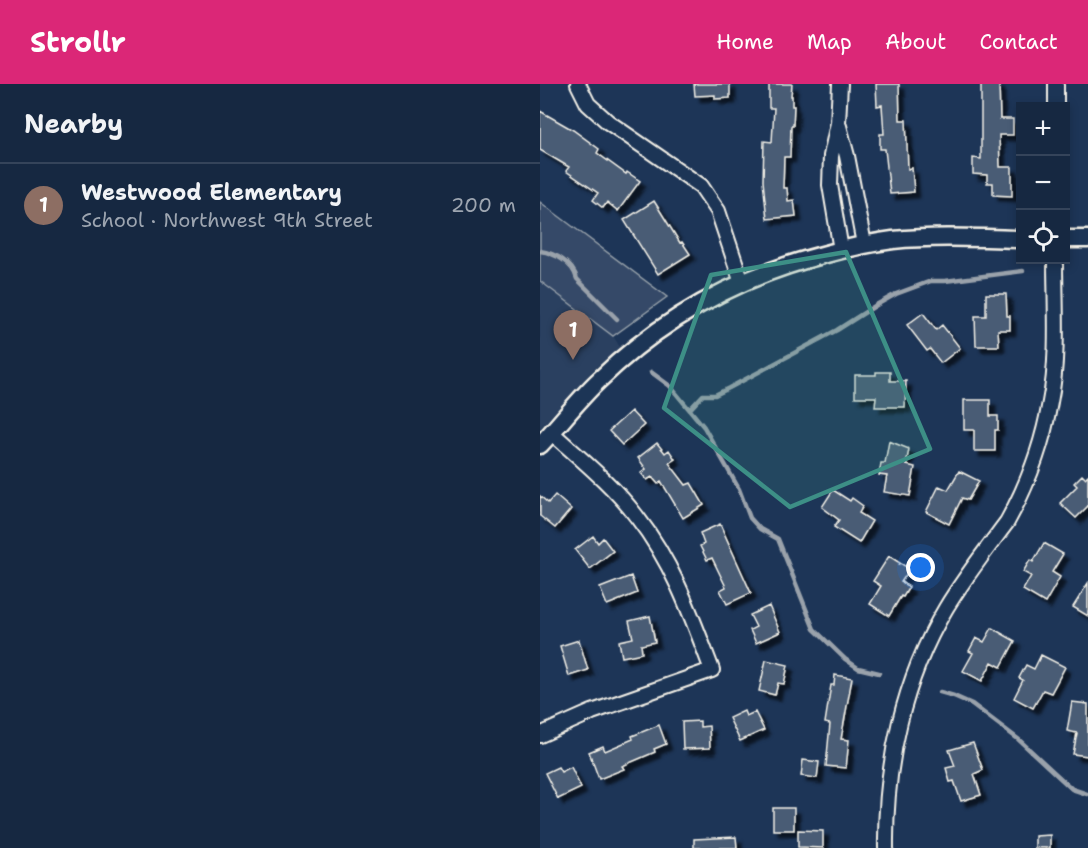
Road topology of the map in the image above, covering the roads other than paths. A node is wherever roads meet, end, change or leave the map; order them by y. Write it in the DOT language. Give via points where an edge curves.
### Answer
graph roads {
  1 [pos="578,84"];
  2 [pos="840,84"];
  3 [pos="1056,84"];
  4 [pos="1056,102"];
  5 [pos="838,123"];
  6 [pos="1016,239"];
  7 [pos="1070,239"];
  8 [pos="1088,239"];
  9 [pos="864,244"];
  10 [pos="841,250"];
  11 [pos="1055,264"];
  12 [pos="742,283"];
  13 [pos="552,433"];
  14 [pos="540,445"];
  15 [pos="540,735"];
  16 [pos="886,848"];
  1 -- 12 [label="street" via="588,104 608,122 701,186 718,211"];
  2 -- 5 [label="street"];
  3 -- 4 [label="street"];
  5 -- 9 [label="street"];
  5 -- 10 [label="street" via="830,185"];
  6 -- 9 [label="street" via="918,239"];
  7 -- 8 [label="street"];
  9 -- 10 [label="street"];
  10 -- 12 [label="street" via="783,266"];
  11 -- 16 [label="street" via="1054,367 1051,400 1039,444 1012,512 946,607 913,678 900,715 891,761"];
  12 -- 13 [label="street" via="686,312 628,353 597,381"];
  13 -- 14 [label="street"];
  13 -- 15 [label="street" via="625,503 653,539 682,592 712,670 592,712"];
}
